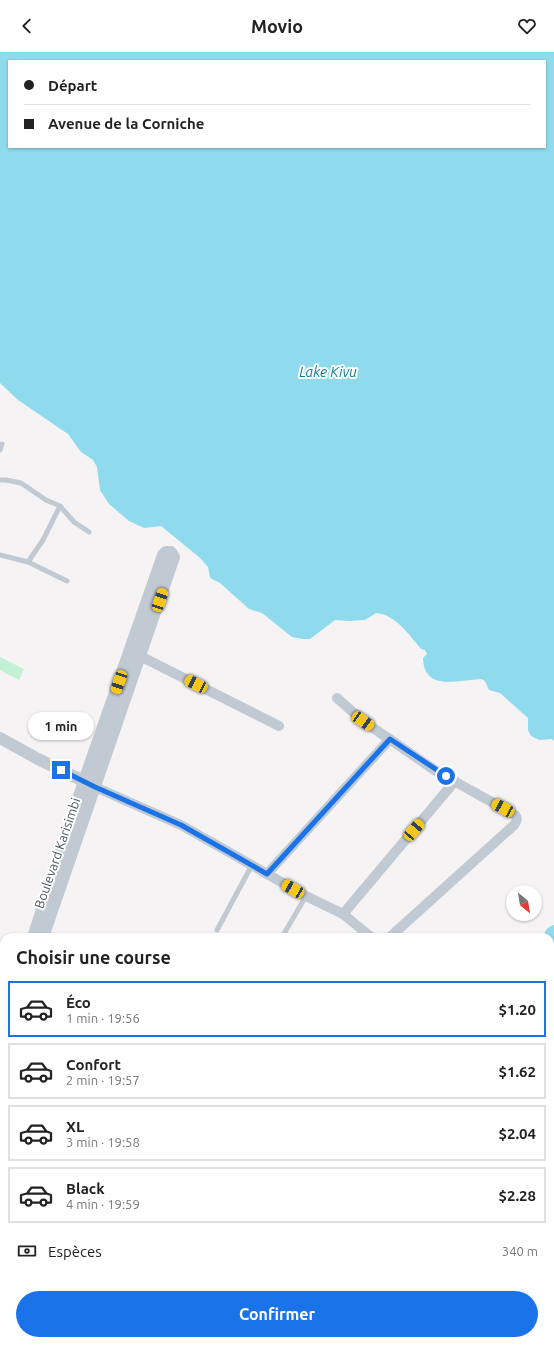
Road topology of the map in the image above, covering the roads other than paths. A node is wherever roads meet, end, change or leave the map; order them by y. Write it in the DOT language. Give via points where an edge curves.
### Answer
graph roads {
  1 [pos="2,444"];
  2 [pos="0,450"];
  3 [pos="0,480"];
  4 [pos="60,506"];
  5 [pos="89,532"];
  6 [pos="0,555"];
  7 [pos="28,562"];
  8 [pos="67,580"];
  9 [pos="140,656"];
  10 [pos="337,698"];
  11 [pos="279,726"];
  12 [pos="0,738"];
  13 [pos="390,739"];
  14 [pos="455,781"];
  15 [pos="90,784"];
  16 [pos="252,865"];
  17 [pos="267,874"];
  18 [pos="306,896"];
  19 [pos="343,914"];
  20 [pos="217,930"];
  21 [pos="34,933"];
  22 [pos="44,933"];
  23 [pos="284,933"];
  24 [pos="366,933"];
  25 [pos="394,933"];
  1 -- 2 [label="lane"];
  3 -- 4 [label="lane" via="21,483"];
  4 -- 5 [label="lane" via="74,522"];
  4 -- 7 [label="lane" via="43,540"];
  6 -- 7 [label="lane"];
  7 -- 8 [label="lane"];
  9 -- 11 [label="street"];
  9 -- 15 [label="street, Boulevard Karisimbi"];
  9 -- 15 [label="street, Boulevard Karisimbi" via="174,557 171,552 164,555"];
  10 -- 13 [label="street" via="363,721"];
  12 -- 15 [label="street"];
  13 -- 14 [label="street"];
  13 -- 17 [label="street"];
  14 -- 19 [label="street"];
  14 -- 25 [label="street" via="515,815 517,821"];
  15 -- 16 [label="street" via="181,825"];
  15 -- 21 [label="street"];
  15 -- 22 [label="street, Boulevard Karisimbi"];
  16 -- 17 [label="street"];
  16 -- 20 [label="lane"];
  17 -- 18 [label="street"];
  18 -- 19 [label="street"];
  18 -- 23 [label="lane"];
  19 -- 24 [label="street"];
}
